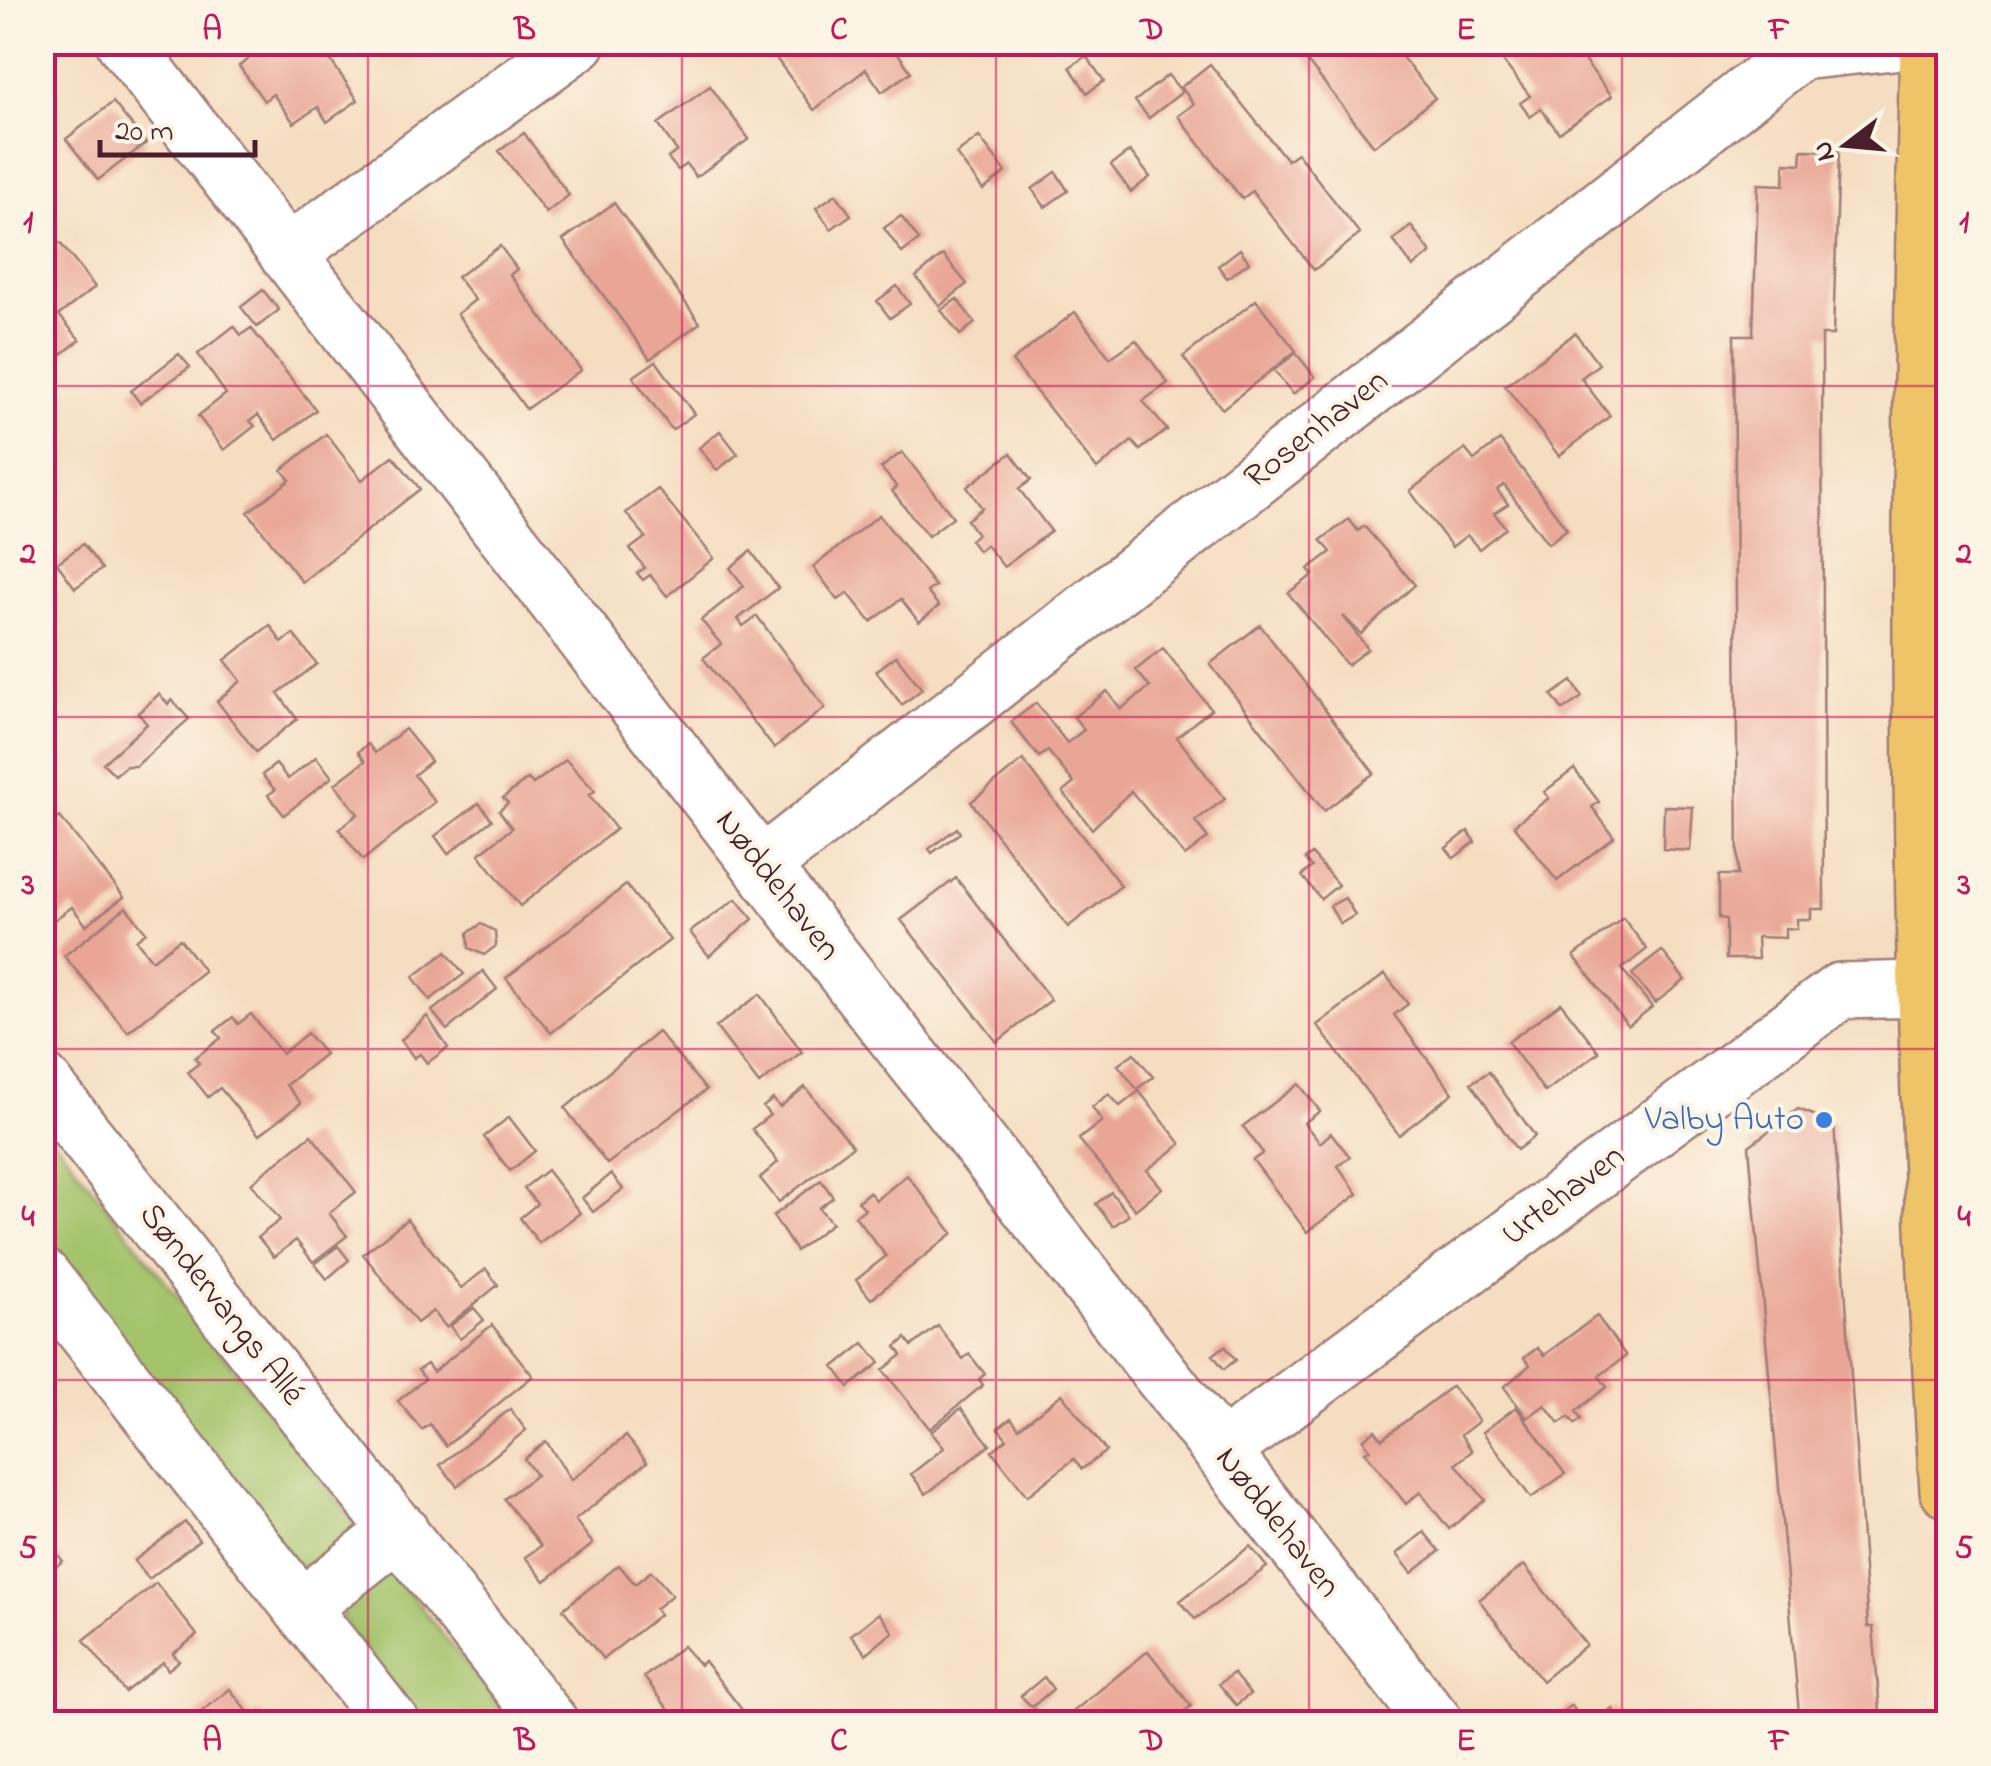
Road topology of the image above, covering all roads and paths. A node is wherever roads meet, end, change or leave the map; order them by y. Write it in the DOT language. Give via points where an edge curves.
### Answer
graph roads {
  1 [pos="124,42"];
  2 [pos="578,42"];
  3 [pos="1893,42"];
  4 [pos="1928,42"];
  5 [pos="287,254"];
  6 [pos="761,866"];
  7 [pos="1924,988"];
  8 [pos="42,1081"];
  9 [pos="42,1276"];
  10 [pos="1221,1452"];
  11 [pos="1948,1490"];
  12 [pos="400,1530"];
  13 [pos="300,1608"];
  14 [pos="392,1724"];
  15 [pos="551,1724"];
  16 [pos="1436,1724"];
  1 -- 5 [label="street, Nøddehaven"];
  2 -- 5 [label="street"];
  3 -- 6 [label="street, Rosenhaven" via="1800,52"];
  4 -- 7 [label="main road" via="1918,598"];
  5 -- 6 [label="street, Nøddehaven"];
  6 -- 10 [label="street, Nøddehaven"];
  7 -- 10 [label="street, Urtehaven" via="1840,992"];
  7 -- 11 [label="main road"];
  8 -- 12 [label="street, Søndervangs Allé"];
  9 -- 13 [label="street"];
  10 -- 16 [label="street, Nøddehaven"];
  12 -- 13 [label="street"];
  12 -- 15 [label="street, Søndervangs Allé"];
  13 -- 14 [label="street"];
}
